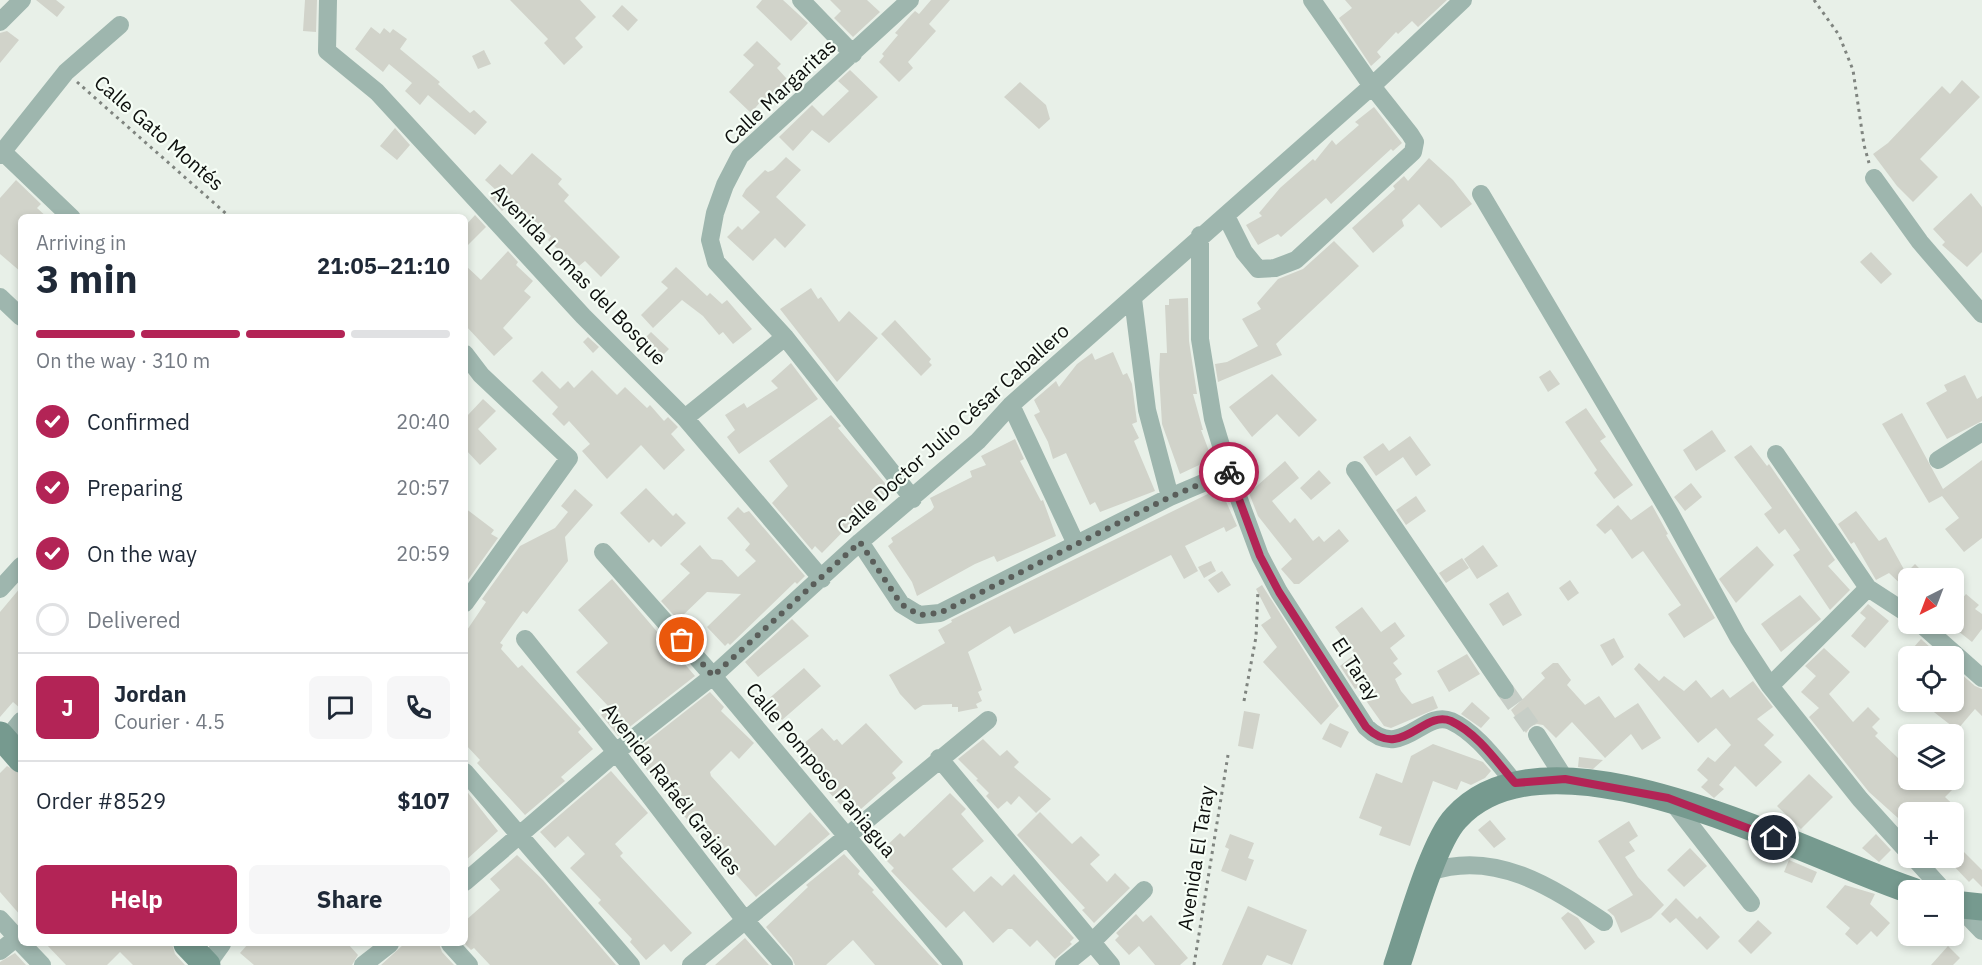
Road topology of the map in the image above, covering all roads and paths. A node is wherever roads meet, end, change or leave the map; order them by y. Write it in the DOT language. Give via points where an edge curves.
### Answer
graph roads {
  1 [pos="22,0"];
  2 [pos="328,0"];
  3 [pos="801,0"];
  4 [pos="1463,0"];
  5 [pos="1814,0"];
  6 [pos="1316,1"];
  7 [pos="907,3"];
  8 [pos="0,22"];
  9 [pos="120,25"];
  10 [pos="853,54"];
  11 [pos="66,72"];
  12 [pos="1372,86"];
  13 [pos="2,153"];
  14 [pos="1874,178"];
  15 [pos="1481,194"];
  16 [pos="68,214"];
  17 [pos="226,214"];
  18 [pos="1226,216"];
  19 [pos="1200,235"];
  20 [pos="0,297"];
  21 [pos="1133,299"];
  22 [pos="18,314"];
  23 [pos="1982,314"];
  24 [pos="785,337"];
  25 [pos="468,363"];
  26 [pos="473,379"];
  27 [pos="1011,405"];
  28 [pos="685,418"];
  29 [pos="1982,432"];
  30 [pos="1776,454"];
  31 [pos="1938,460"];
  32 [pos="1355,470"];
  33 [pos="1229,472"];
  34 [pos="1170,497"];
  35 [pos="913,499"];
  36 [pos="860,542"];
  37 [pos="1076,544"];
  38 [pos="603,552"];
  39 [pos="1260,556"];
  40 [pos="18,569"];
  41 [pos="822,579"];
  42 [pos="1,585"];
  43 [pos="1868,588"];
  44 [pos="468,599"];
  45 [pos="1898,608"];
  46 [pos="1932,634"];
  47 [pos="525,639"];
  48 [pos="713,676"];
  49 [pos="1982,678"];
  50 [pos="1770,686"];
  51 [pos="1505,690"];
  52 [pos="1244,701"];
  53 [pos="987,720"];
  54 [pos="1537,735"];
  55 [pos="616,752"];
  56 [pos="1228,755"];
  57 [pos="939,758"];
  58 [pos="468,774"];
  59 [pos="1565,779"];
  60 [pos="1515,783"];
  61 [pos="1668,798"];
  62 [pos="521,836"];
  63 [pos="845,836"];
  64 [pos="1898,841"];
  65 [pos="1924,868"];
  66 [pos="1430,872"];
  67 [pos="468,880"];
  68 [pos="1936,880"];
  69 [pos="1898,885"];
  70 [pos="1144,890"];
  71 [pos="1751,903"];
  72 [pos="1964,909"];
  73 [pos="0,919"];
  74 [pos="744,919"];
  75 [pos="1604,922"];
  76 [pos="1982,931"];
  77 [pos="18,937"];
  78 [pos="18,940"];
  79 [pos="1091,943"];
  80 [pos="26,946"];
  81 [pos="189,946"];
  82 [pos="221,946"];
  83 [pos="387,946"];
  84 [pos="452,946"];
  85 [pos="0,951"];
  86 [pos="42,965"];
  87 [pos="207,965"];
  88 [pos="363,965"];
  89 [pos="469,965"];
  90 [pos="631,965"];
  91 [pos="691,965"];
  92 [pos="784,965"];
  93 [pos="954,965"];
  94 [pos="1064,965"];
  95 [pos="1111,965"];
  96 [pos="1194,965"];
  97 [pos="1397,965"];
  1 -- 8 [label="street"];
  2 -- 28 [label="street, Avenida Lomas del Bosque" via="327,51 377,92 583,316"];
  3 -- 10 [label="street"];
  4 -- 12 [label="street, Calle Doctor Julio César Caballero"];
  5 -- 14 [label="path" via="1839,35 1853,70 1863,145"];
  6 -- 12 [label="street"];
  7 -- 10 [label="street, Calle Margaritas"];
  9 -- 11 [label="street"];
  10 -- 24 [label="street, Calle Margaritas" via="740,156 715,213 710,240 716,262"];
  11 -- 13 [label="street"];
  11 -- 17 [label="path, Calle Gato Montés"];
  12 -- 18 [label="street, Calle Doctor Julio César Caballero"];
  12 -- 18 [label="street" via="1410,134 1413,152 1296,260 1258,269 1244,252"];
  13 -- 16 [label="street"];
  14 -- 23 [label="street" via="1920,242"];
  15 -- 50 [label="street"];
  18 -- 19 [label="street, Calle Doctor Julio César Caballero"];
  19 -- 21 [label="street, Calle Doctor Julio César Caballero"];
  19 -- 33 [label="street, El Taray" via="1200,339 1213,419"];
  20 -- 22 [label="street"];
  21 -- 27 [label="street, Calle Doctor Julio César Caballero"];
  21 -- 34 [label="street" via="1147,410"];
  24 -- 28 [label="street"];
  24 -- 35 [label="street"];
  25 -- 26 [label="street"];
  26 -- 44 [label="street" via="569,458"];
  27 -- 35 [label="street, Calle Doctor Julio César Caballero" via="978,441"];
  27 -- 37 [label="street"];
  28 -- 41 [label="street, Avenida Lomas del Bosque"];
  29 -- 31 [label="street"];
  30 -- 43 [label="street"];
  32 -- 51 [label="street"];
  33 -- 34 [label="street"];
  33 -- 39 [label="street, El Taray"];
  34 -- 37 [label="street"];
  35 -- 36 [label="street, Calle Doctor Julio César Caballero"];
  36 -- 37 [label="street" via="901,604 919,615 940,613"];
  36 -- 41 [label="street, Calle Doctor Julio César Caballero"];
  38 -- 48 [label="street, Calle Pomposo Paniagua"];
  39 -- 52 [label="path" via="1256,637"];
  39 -- 60 [label="street, El Taray" via="1326,666 1366,727 1378,738 1393,740 1434,722 1451,721 1473,737"];
  40 -- 42 [label="street"];
  41 -- 48 [label="street, Calle Doctor Julio César Caballero"];
  43 -- 45 [label="street"];
  43 -- 50 [label="street"];
  46 -- 49 [label="street"];
  47 -- 55 [label="street, Avenida Rafaél Grajales"];
  48 -- 55 [label="street, Calle Doctor Julio César Caballero"];
  48 -- 63 [label="street, Calle Pomposo Paniagua"];
  50 -- 64 [label="street" via="1860,800"];
  53 -- 57 [label="street"];
  54 -- 59 [label="street"];
  55 -- 62 [label="street, Calle Doctor Julio César Caballero"];
  55 -- 74 [label="street, Avenida Rafaél Grajales"];
  56 -- 96 [label="path, Avenida El Taray"];
  57 -- 63 [label="street"];
  57 -- 79 [label="street"];
  58 -- 62 [label="street"];
  59 -- 60 [label="street"];
  59 -- 61 [label="street"];
  60 -- 66 [label="street" via="1474,801 1453,820"];
  61 -- 69 [label="street"];
  61 -- 71 [label="street"];
  62 -- 67 [label="street, Calle Doctor Julio César Caballero"];
  62 -- 90 [label="street"];
  63 -- 74 [label="street"];
  63 -- 93 [label="street, Calle Pomposo Paniagua"];
  65 -- 68 [label="street"];
  66 -- 75 [label="street" via="1465,864 1509,872 1550,886"];
  66 -- 97 [label="street"];
  70 -- 79 [label="street"];
  72 -- 76 [label="street"];
  73 -- 77 [label="street"];
  74 -- 91 [label="street"];
  74 -- 92 [label="street, Avenida Rafaél Grajales"];
  78 -- 85 [label="street"];
  79 -- 94 [label="street"];
  79 -- 95 [label="street"];
  80 -- 86 [label="street"];
  81 -- 87 [label="street"];
  82 -- 87 [label="street"];
  83 -- 88 [label="street"];
  84 -- 89 [label="street"];
}
